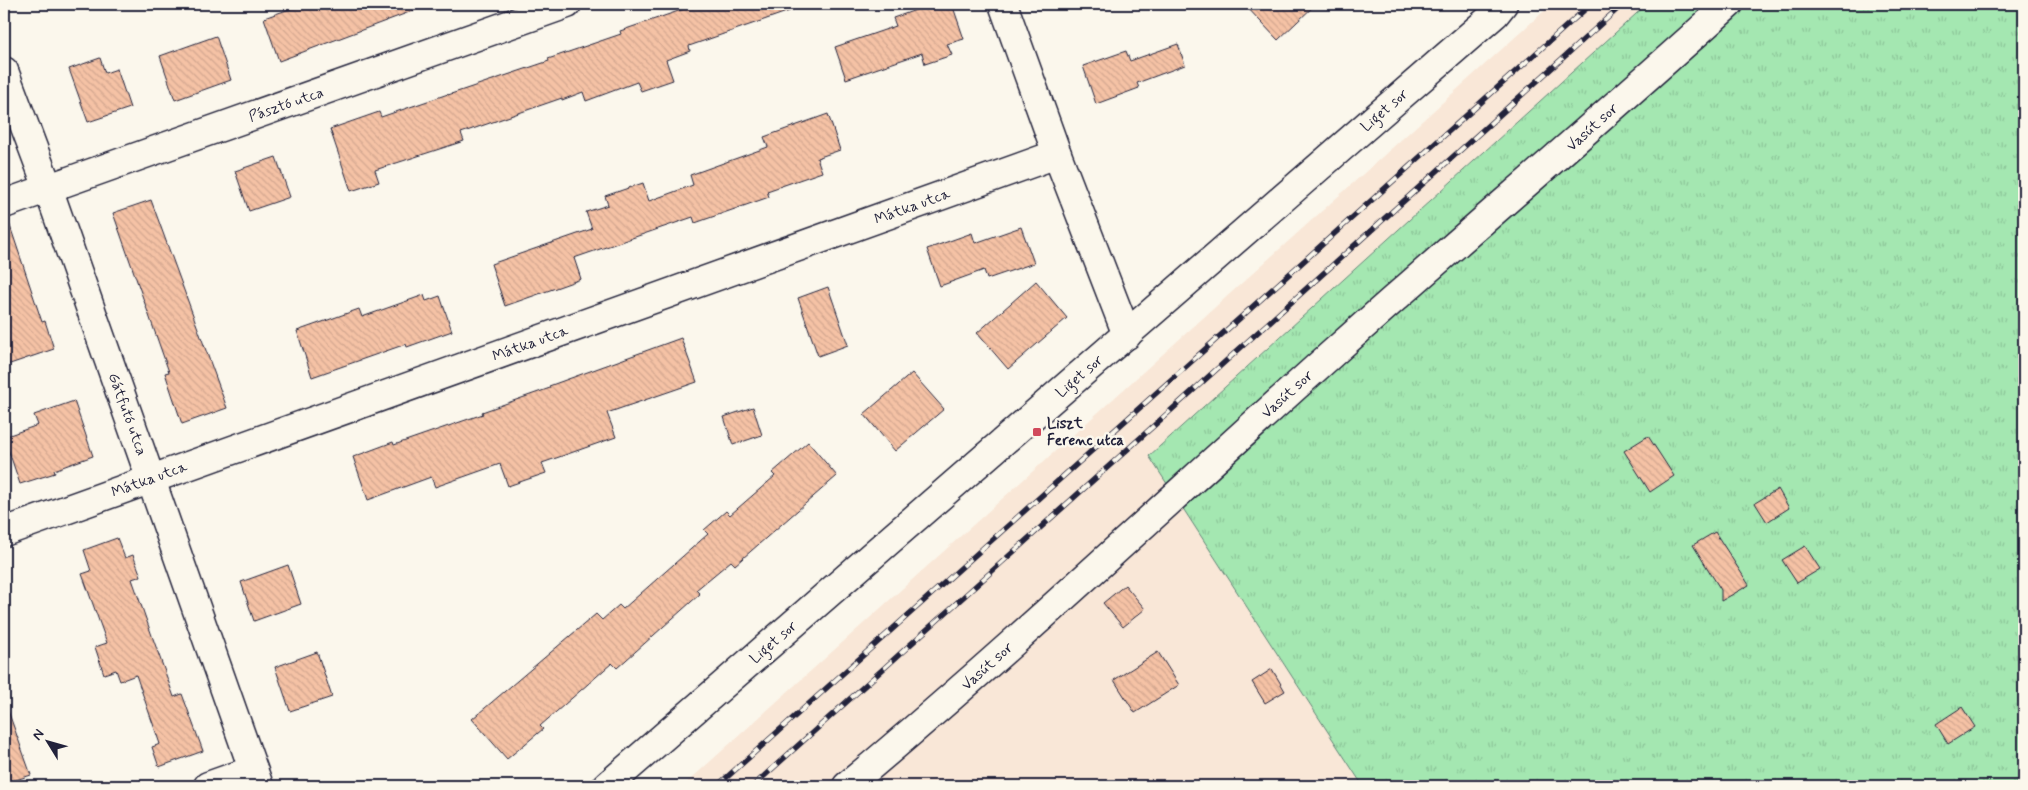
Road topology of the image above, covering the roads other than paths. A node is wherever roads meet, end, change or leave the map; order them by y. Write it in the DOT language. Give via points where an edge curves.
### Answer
graph roads {
  1 [pos="567,4"];
  2 [pos="1003,4"];
  3 [pos="1503,4"];
  4 [pos="1729,4"];
  5 [pos="4,71"];
  6 [pos="1057,154"];
  7 [pos="48,188"];
  8 [pos="4,204"];
  9 [pos="1127,335"];
  10 [pos="151,478"];
  11 [pos="4,532"];
  12 [pos="256,778"];
  13 [pos="208,786"];
  14 [pos="607,786"];
  15 [pos="847,786"];
  1 -- 7 [label="street, Pásztó utca"];
  2 -- 6 [label="street"];
  3 -- 9 [label="street, Liget sor"];
  4 -- 15 [label="street, Vasút sor" via="1335,351 928,719"];
  5 -- 7 [label="street, Gátfutó utca"];
  6 -- 9 [label="street"];
  6 -- 10 [label="street, Mátka utca"];
  7 -- 8 [label="street, Pásztó utca"];
  7 -- 10 [label="street, Gátfutó utca"];
  9 -- 14 [label="street, Liget sor"];
  10 -- 11 [label="street, Mátka utca"];
  10 -- 12 [label="street, Gátfutó utca"];
  12 -- 13 [label="street"];
}
